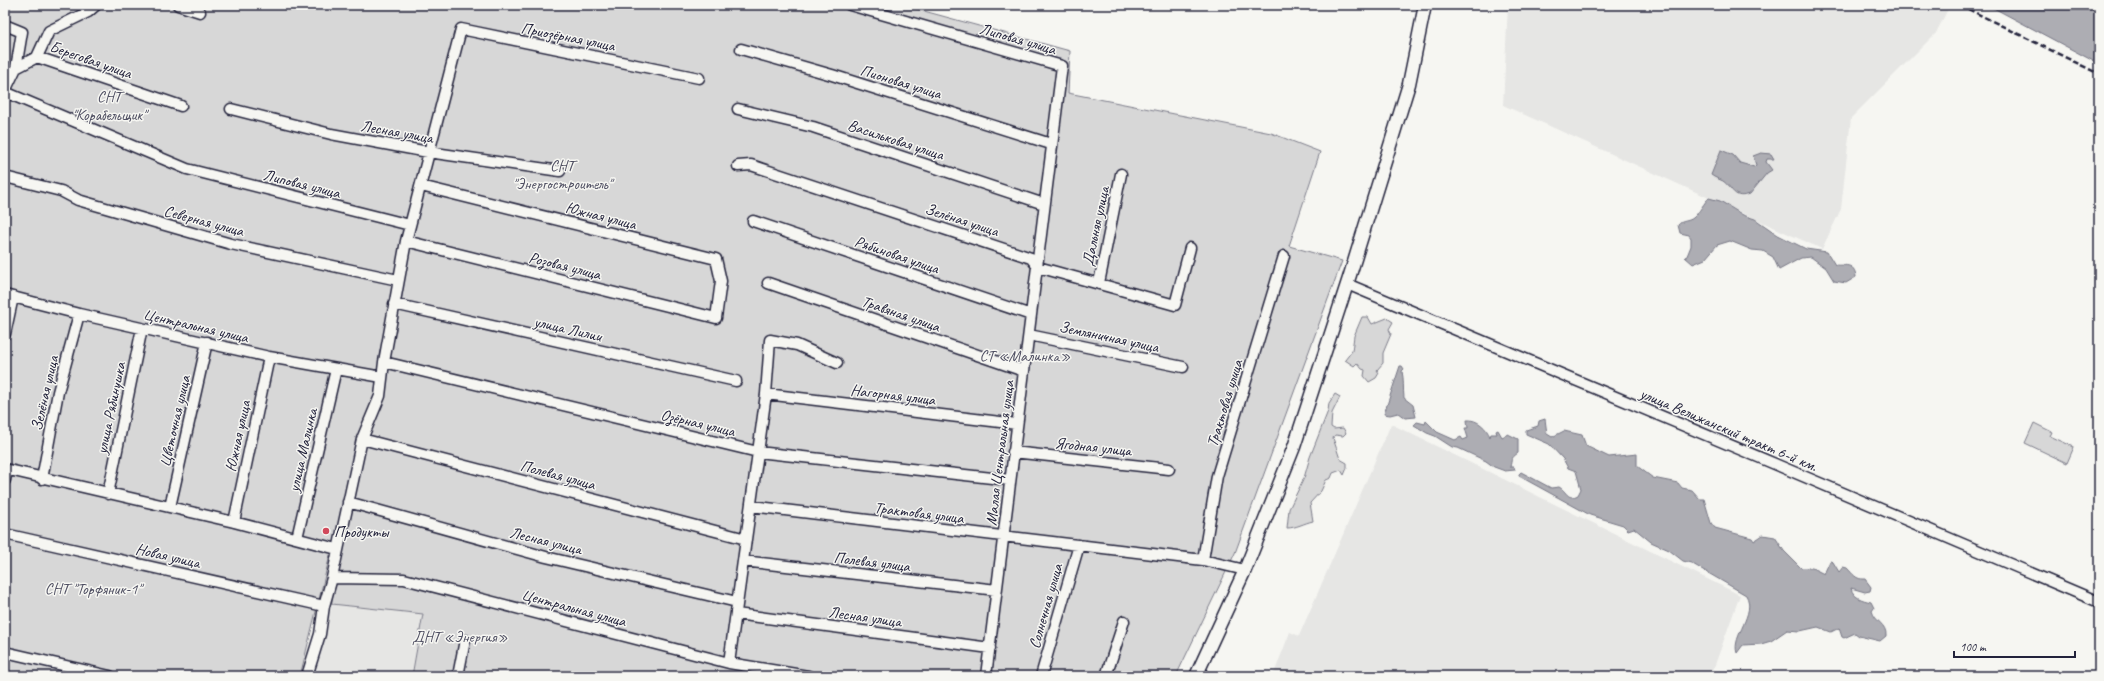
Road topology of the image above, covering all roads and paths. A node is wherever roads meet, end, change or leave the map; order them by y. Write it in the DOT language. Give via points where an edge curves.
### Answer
graph roads {
  1 [pos="96,5"];
  2 [pos="178,5"];
  3 [pos="850,5"];
  4 [pos="1425,5"];
  5 [pos="200,12"];
  6 [pos="5,25"];
  7 [pos="741,50"];
  8 [pos="37,57"];
  9 [pos="1062,66"];
  10 [pos="16,68"];
  11 [pos="699,78"];
  12 [pos="5,91"];
  13 [pos="181,106"];
  14 [pos="231,109"];
  15 [pos="738,109"];
  16 [pos="1051,144"];
  17 [pos="428,152"];
  18 [pos="738,166"];
  19 [pos="560,171"];
  20 [pos="1121,174"];
  21 [pos="5,177"];
  22 [pos="421,186"];
  23 [pos="1044,204"];
  24 [pos="753,221"];
  25 [pos="410,225"];
  26 [pos="406,241"];
  27 [pos="1190,248"];
  28 [pos="1284,256"];
  29 [pos="1038,267"];
  30 [pos="398,280"];
  31 [pos="768,283"];
  32 [pos="1099,283"];
  33 [pos="1347,284"];
  34 [pos="9,296"];
  35 [pos="394,304"];
  36 [pos="79,314"];
  37 [pos="1030,315"];
  38 [pos="716,318"];
  39 [pos="142,328"];
  40 [pos="5,334"];
  41 [pos="1029,335"];
  42 [pos="207,342"];
  43 [pos="269,357"];
  44 [pos="384,362"];
  45 [pos="837,363"];
  46 [pos="1183,367"];
  47 [pos="336,369"];
  48 [pos="1024,371"];
  49 [pos="382,376"];
  50 [pos="736,381"];
  51 [pos="766,394"];
  52 [pos="1017,424"];
  53 [pos="362,439"];
  54 [pos="758,452"];
  55 [pos="1013,452"];
  56 [pos="1169,469"];
  57 [pos="6,473"];
  58 [pos="42,479"];
  59 [pos="1010,480"];
  60 [pos="108,494"];
  61 [pos="348,502"];
  62 [pos="170,506"];
  63 [pos="750,506"];
  64 [pos="234,522"];
  65 [pos="5,534"];
  66 [pos="1004,537"];
  67 [pos="297,538"];
  68 [pos="746,539"];
  69 [pos="1078,545"];
  70 [pos="337,548"];
  71 [pos="1203,560"];
  72 [pos="743,561"];
  73 [pos="1245,570"];
  74 [pos="332,578"];
  75 [pos="997,590"];
  76 [pos="738,602"];
  77 [pos="2099,602"];
  78 [pos="324,606"];
  79 [pos="736,614"];
  80 [pos="1124,621"];
  81 [pos="465,640"];
  82 [pos="990,648"];
  83 [pos="5,652"];
  84 [pos="729,663"];
  85 [pos="462,675"];
  86 [pos="110,676"];
  87 [pos="307,676"];
  88 [pos="808,676"];
  89 [pos="986,676"];
  90 [pos="1041,676"];
  91 [pos="1106,676"];
  92 [pos="1196,676"];
  1 -- 8 [label="street" via="88,12 49,31"];
  2 -- 5 [label="street"];
  3 -- 9 [label="street, Липовая улица"];
  4 -- 33 [label="main road" via="1409,84"];
  6 -- 10 [label="street" via="22,32"];
  7 -- 16 [label="street, Пионовая улица" via="832,75"];
  8 -- 10 [label="street, Береговая улица"];
  8 -- 13 [label="street, Береговая улица"];
  9 -- 16 [label="street, Малая Центральная улица"];
  10 -- 12 [label="street"];
  11 -- 17 [label="street, Приозёрная улица" via="461,29"];
  12 -- 25 [label="street, Липовая улица" via="187,169"];
  14 -- 17 [label="street, Лесная улица" via="331,134"];
  15 -- 23 [label="street, Васильковая улица" via="813,127"];
  16 -- 23 [label="street, Малая Центральная улица"];
  17 -- 19 [label="street, Лесная улица"];
  17 -- 22 [label="street"];
  18 -- 29 [label="street, Зелёная улица" via="751,165 1031,258"];
  20 -- 32 [label="street, Дальняя улица"];
  21 -- 30 [label="street, Северная улица" via="61,191 78,200 231,244"];
  22 -- 25 [label="street"];
  22 -- 38 [label="street, Южная улица" via="716,259 721,282"];
  23 -- 29 [label="street, Малая Центральная улица"];
  24 -- 37 [label="street, Рябиновая улица"];
  25 -- 26 [label="street"];
  26 -- 30 [label="street"];
  26 -- 38 [label="street, Розовая улица"];
  27 -- 32 [label="street, Зелёная улица" via="1175,305"];
  28 -- 71 [label="street, Трактовая улица" via="1217,476"];
  29 -- 32 [label="street, Зелёная улица"];
  29 -- 37 [label="street, Малая Центральная улица"];
  30 -- 35 [label="street"];
  31 -- 48 [label="street, Травяная улица"];
  33 -- 73 [label="main road" via="1294,447"];
  33 -- 77 [label="street, улица Велижанский тракт 6-й км." via="1825,486 1936,530"];
  34 -- 36 [label="street, Центральная улица"];
  34 -- 40 [label="street"];
  35 -- 44 [label="street"];
  35 -- 50 [label="street, улица Лилии"];
  36 -- 39 [label="street, Центральная улица"];
  36 -- 58 [label="street, Зелёная улица" via="58,392"];
  37 -- 41 [label="street, Малая Центральная улица"];
  39 -- 42 [label="street, Центральная улица"];
  39 -- 60 [label="street, улица Рябинушка"];
  41 -- 46 [label="street, Земляничная улица"];
  41 -- 48 [label="street, Малая Центральная улица"];
  42 -- 43 [label="street, Центральная улица"];
  42 -- 62 [label="street, Цветочная улица"];
  43 -- 47 [label="street, Центральная улица"];
  43 -- 64 [label="street, Южная улица"];
  44 -- 49 [label="street"];
  44 -- 54 [label="street, Озёрная улица"];
  45 -- 51 [label="street" via="797,345 770,340"];
  47 -- 49 [label="street, Центральная улица"];
  47 -- 67 [label="street, улица Малинка"];
  48 -- 52 [label="street, Малая Центральная улица"];
  49 -- 53 [label="street" via="380,396"];
  51 -- 52 [label="street, Нагорная улица"];
  51 -- 54 [label="street"];
  52 -- 55 [label="street, Малая Центральная улица"];
  53 -- 61 [label="street"];
  53 -- 68 [label="street, Полевая улица"];
  54 -- 59 [label="street, Озёрная улица"];
  54 -- 63 [label="street"];
  55 -- 56 [label="street, Ягодная улица"];
  55 -- 59 [label="street, Малая Центральная улица"];
  57 -- 58 [label="street"];
  58 -- 60 [label="street"];
  59 -- 66 [label="street, Малая Центральная улица"];
  60 -- 62 [label="street"];
  61 -- 70 [label="street"];
  61 -- 76 [label="street, Лесная улица" via="546,557"];
  62 -- 64 [label="street"];
  63 -- 66 [label="street, Трактовая улица"];
  63 -- 68 [label="street"];
  64 -- 67 [label="street"];
  65 -- 78 [label="street, Новая улица"];
  66 -- 69 [label="street, Трактовая улица"];
  66 -- 75 [label="street, Малая Центральная улица"];
  67 -- 70 [label="street"];
  68 -- 72 [label="street"];
  69 -- 71 [label="street, Трактовая улица"];
  69 -- 90 [label="street, Солнечная улица"];
  70 -- 74 [label="street"];
  71 -- 73 [label="street, Трактовая улица"];
  72 -- 75 [label="street, Полевая улица"];
  72 -- 76 [label="street"];
  73 -- 92 [label="main road"];
  74 -- 78 [label="street"];
  74 -- 84 [label="street, Центральная улица" via="404,578"];
  75 -- 82 [label="street, Малая Центральная улица"];
  76 -- 79 [label="street"];
  78 -- 87 [label="street" via="320,634"];
  79 -- 82 [label="street, Лесная улица"];
  79 -- 84 [label="street"];
  80 -- 91 [label="street"];
  81 -- 85 [label="street"];
  82 -- 89 [label="street, Малая Центральная улица"];
  83 -- 86 [label="street"];
  84 -- 88 [label="street, Центральная улица"];
}
